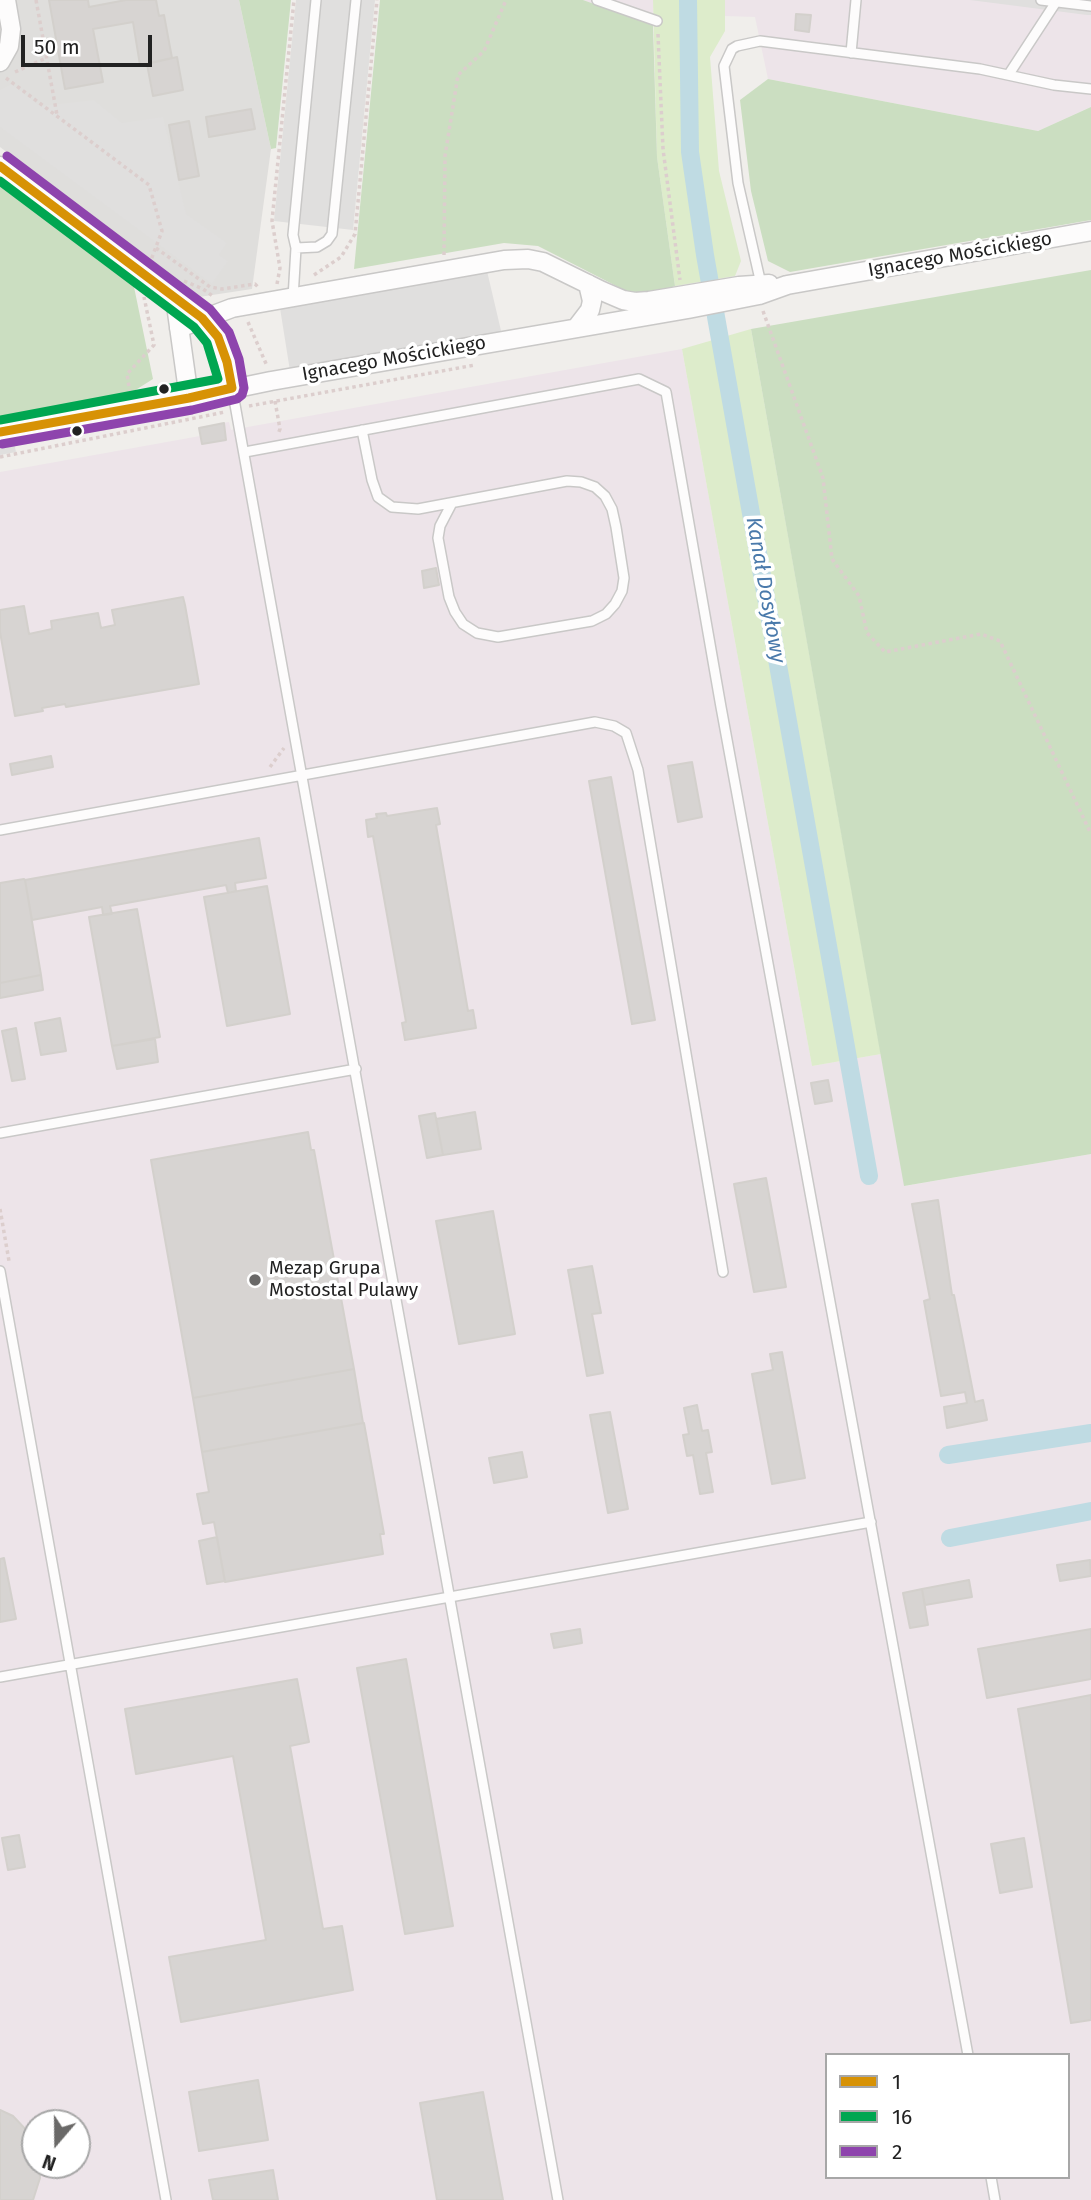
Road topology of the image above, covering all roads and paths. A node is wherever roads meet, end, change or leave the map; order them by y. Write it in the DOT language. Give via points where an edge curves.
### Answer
graph roads {
  1 [pos="6,0"];
  2 [pos="36,0"];
  3 [pos="294,0"];
  4 [pos="316,0"];
  5 [pos="356,0"];
  6 [pos="377,0"];
  7 [pos="506,0"];
  8 [pos="597,0"];
  9 [pos="856,0"];
  10 [pos="1041,0"];
  11 [pos="1056,2"];
  12 [pos="1091,6"];
  13 [pos="657,21"];
  14 [pos="851,53"];
  15 [pos="46,58"];
  16 [pos="1,72"];
  17 [pos="1009,74"];
  18 [pos="1091,89"];
  19 [pos="57,116"];
  20 [pos="0,166"];
  21 [pos="1091,231"];
  22 [pos="156,248"];
  23 [pos="296,248"];
  24 [pos="149,264"];
  25 [pos="444,271"];
  26 [pos="588,284"];
  27 [pos="262,291"];
  28 [pos="293,291"];
  29 [pos="750,291"];
  30 [pos="176,298"];
  31 [pos="685,300"];
  32 [pos="202,318"];
  33 [pos="576,327"];
  34 [pos="179,328"];
  35 [pos="477,365"];
  36 [pos="232,388"];
  37 [pos="189,398"];
  38 [pos="236,410"];
  39 [pos="362,430"];
  40 [pos="0,432"];
  41 [pos="245,452"];
  42 [pos="0,457"];
  43 [pos="452,503"];
  44 [pos="303,775"];
  45 [pos="0,830"];
  46 [pos="1091,834"];
  47 [pos="356,1069"];
  48 [pos="0,1133"];
  49 [pos="0,1271"];
  50 [pos="723,1272"];
  51 [pos="871,1522"];
  52 [pos="450,1596"];
  53 [pos="71,1664"];
  54 [pos="0,1676"];
  55 [pos="968,2053"];
  56 [pos="990,2179"];
  57 [pos="166,2200"];
  58 [pos="558,2200"];
  59 [pos="995,2200"];
  1 -- 16 [label="street" via="11,29"];
  2 -- 15 [label="path"];
  3 -- 28 [label="path" via="272,220 280,268 275,289"];
  4 -- 23 [label="lane" via="293,235"];
  5 -- 23 [label="lane" via="332,234 317,247"];
  6 -- 28 [label="path" via="355,234 341,257"];
  7 -- 25 [label="path" via="484,51 458,75 445,156"];
  8 -- 13 [label="lane"];
  9 -- 14 [label="lane"];
  10 -- 11 [label="lane"];
  11 -- 12 [label="lane"];
  11 -- 17 [label="lane"];
  13 -- 31 [label="path" via="663,149"];
  14 -- 17 [label="lane"];
  14 -- 29 [label="lane" via="760,41 737,46 726,59"];
  15 -- 16 [label="path"];
  15 -- 19 [label="path"];
  16 -- 19 [label="path"];
  17 -- 18 [label="lane"];
  19 -- 22 [label="path" via="149,185 162,231"];
  20 -- 30 [label="street"];
  21 -- 29 [label="street, Ignacego Mościckiego"];
  22 -- 24 [label="path"];
  22 -- 27 [label="path" via="210,287 255,284"];
  23 -- 28 [label="lane"];
  25 -- 26 [label="street, Ignacego Mościckiego" via="528,259"];
  25 -- 28 [label="street, Ignacego Mościckiego"];
  26 -- 31 [label="street, Ignacego Mościckiego" via="635,302"];
  26 -- 33 [label="street" via="590,310"];
  28 -- 32 [label="street, Ignacego Mościckiego"];
  29 -- 31 [label="street, Ignacego Mościckiego"];
  29 -- 46 [label="path" via="763,312 823,478 832,559 859,596 867,633 885,652 981,634 1000,641"];
  30 -- 32 [label="street"];
  30 -- 34 [label="street"];
  31 -- 33 [label="street, Ignacego Mościckiego"];
  32 -- 34 [label="street, Ignacego Mościckiego"];
  32 -- 36 [label="street" via="218,337"];
  33 -- 36 [label="street, Ignacego Mościckiego"];
  34 -- 37 [label="street"];
  35 -- 38 [label="path"];
  36 -- 37 [label="street, Ignacego Mościckiego"];
  36 -- 38 [label="lane"];
  37 -- 40 [label="street, Ignacego Mościckiego"];
  38 -- 41 [label="lane"];
  38 -- 42 [label="path"];
  39 -- 41 [label="lane"];
  39 -- 43 [label="lane" via="379,497 392,507 418,509"];
  39 -- 51 [label="lane" via="639,379 666,392"];
  41 -- 44 [label="lane"];
  43 -- 43 [label="lane" via="567,481 595,487 605,496 617,527 624,578 615,604 592,621 498,637 477,633 455,612 438,538"];
  44 -- 45 [label="lane"];
  44 -- 47 [label="lane"];
  44 -- 50 [label="lane" via="595,722 626,733 638,770"];
  47 -- 48 [label="lane"];
  47 -- 52 [label="lane"];
  49 -- 53 [label="lane"];
  51 -- 52 [label="lane"];
  51 -- 55 [label="lane"];
  52 -- 53 [label="lane"];
  52 -- 58 [label="lane"];
  53 -- 54 [label="lane"];
  53 -- 57 [label="lane"];
  56 -- 59 [label="lane"];
}
